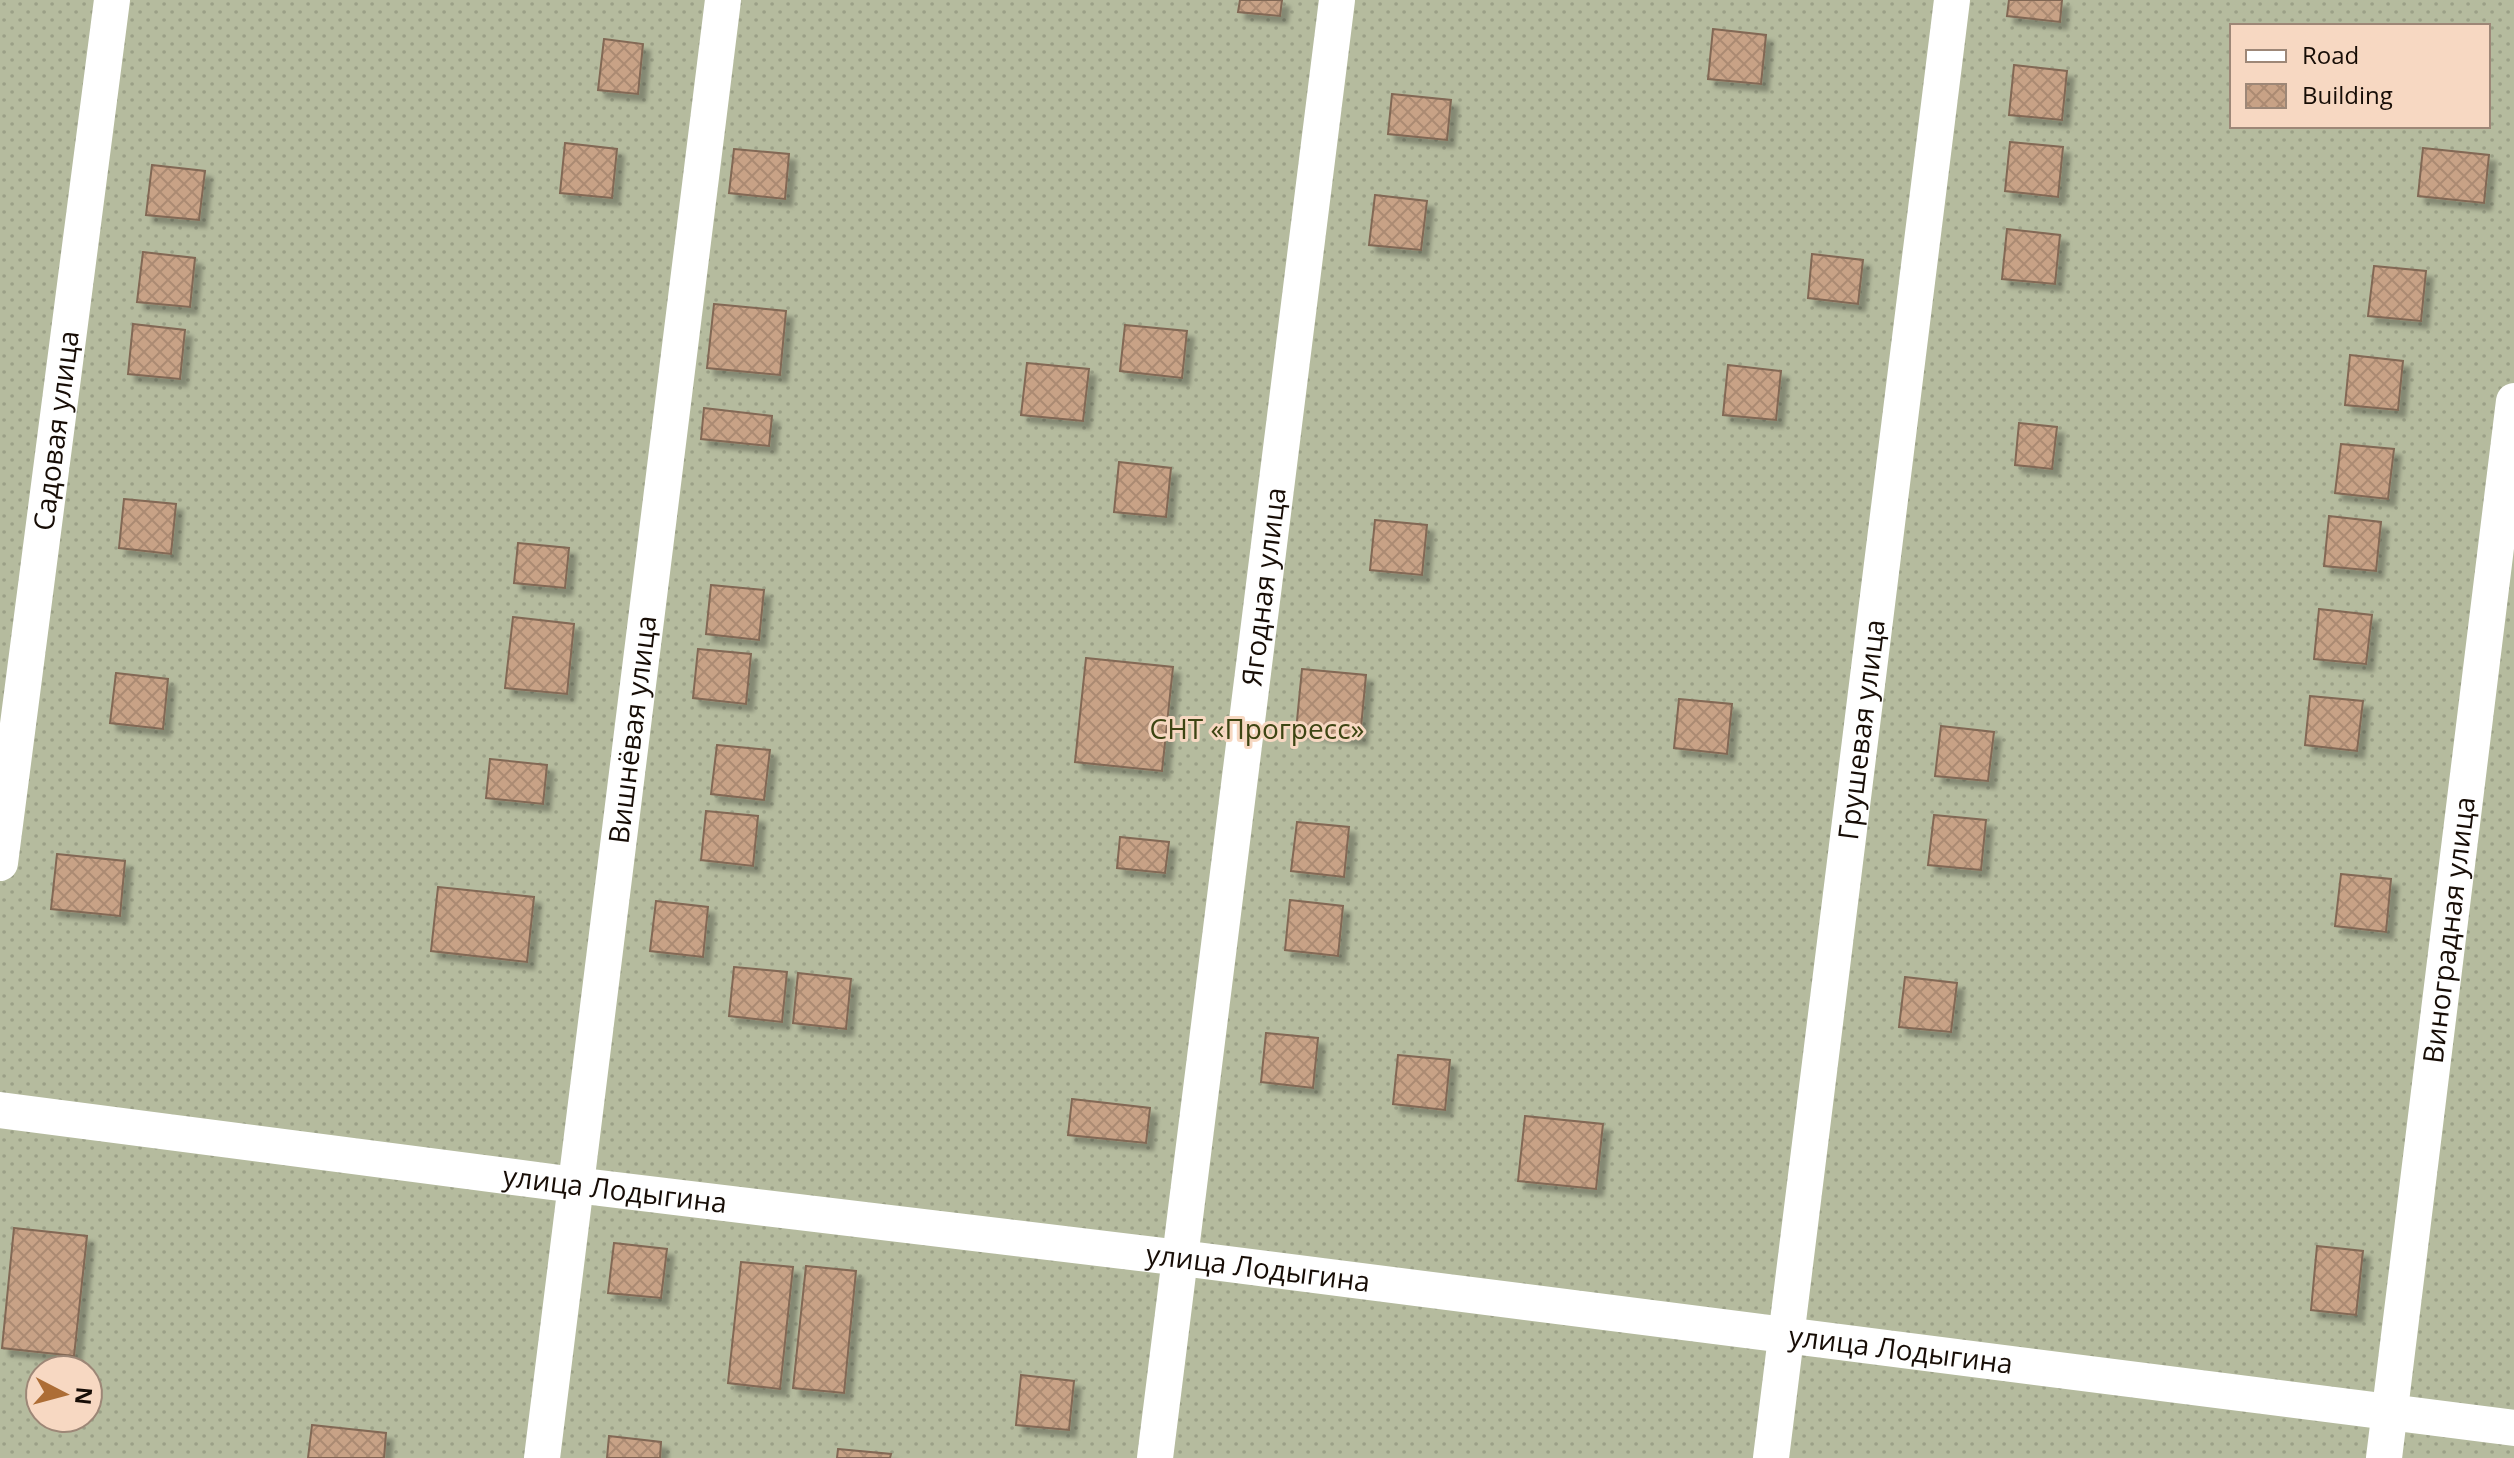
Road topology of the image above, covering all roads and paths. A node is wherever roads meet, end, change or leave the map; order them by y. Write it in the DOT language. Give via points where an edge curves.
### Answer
graph roads {
  1 [pos="112,0"];
  2 [pos="723,0"];
  3 [pos="1337,0"];
  4 [pos="1952,0"];
  5 [pos="2514,401"];
  6 [pos="0,863"];
  7 [pos="0,1110"];
  8 [pos="575,1185"];
  9 [pos="1181,1258"];
  10 [pos="1787,1337"];
  11 [pos="2390,1411"];
  12 [pos="2514,1428"];
  13 [pos="542,1458"];
  14 [pos="1155,1458"];
  15 [pos="1771,1458"];
  16 [pos="2384,1458"];
  1 -- 6 [label="street, Садовая улица"];
  2 -- 8 [label="street, Вишнёвая улица"];
  3 -- 9 [label="street, Ягодная улица"];
  4 -- 10 [label="street, Грушевая улица"];
  5 -- 11 [label="street, Виноградная улица"];
  7 -- 8 [label="street, улица Лодыгина"];
  8 -- 9 [label="street, улица Лодыгина"];
  8 -- 13 [label="street, Вишнёвая улица"];
  9 -- 10 [label="street, улица Лодыгина"];
  9 -- 14 [label="street, Ягодная улица"];
  10 -- 11 [label="street, улица Лодыгина"];
  10 -- 15 [label="street, Грушевая улица"];
  11 -- 12 [label="street, улица Лодыгина"];
  11 -- 16 [label="street, Виноградная улица"];
}
